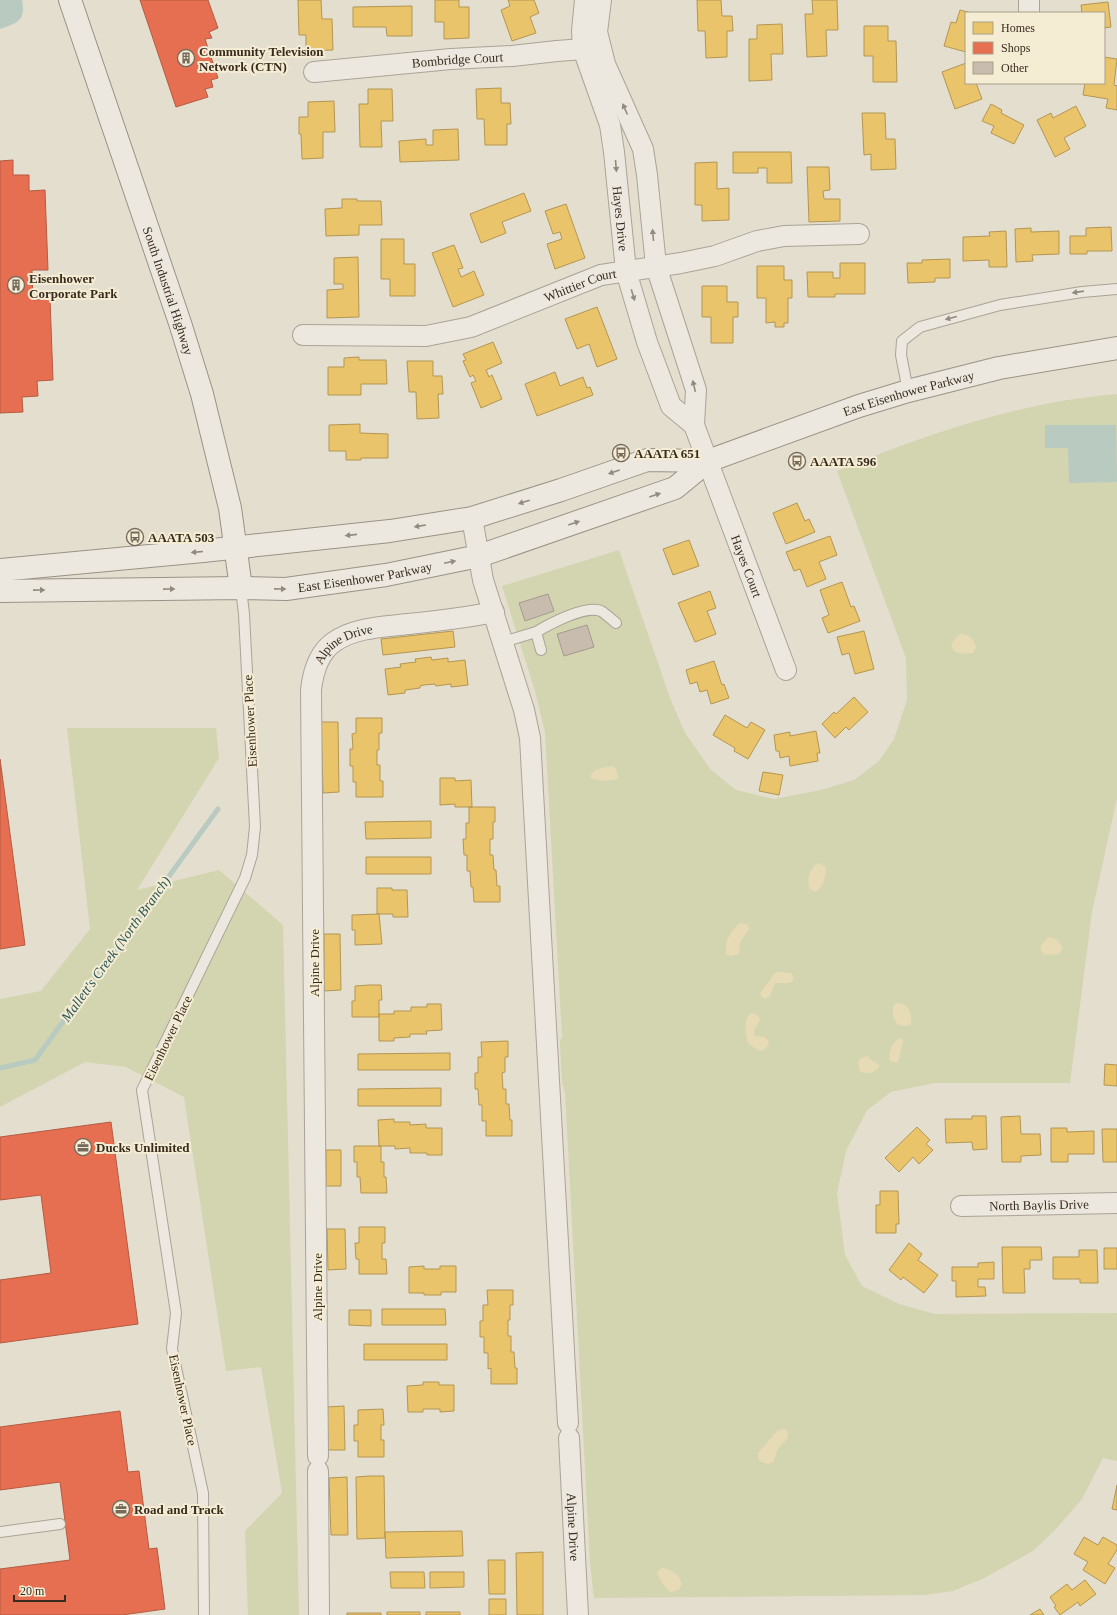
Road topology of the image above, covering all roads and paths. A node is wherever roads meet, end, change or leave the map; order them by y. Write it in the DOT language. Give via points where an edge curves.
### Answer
graph roads {
  1 [pos="70,0"];
  2 [pos="585,0"];
  3 [pos="601,0"];
  4 [pos="1029,0"];
  5 [pos="1029,12"];
  6 [pos="592,48"];
  7 [pos="314,72"];
  8 [pos="859,234"];
  9 [pos="656,266"];
  10 [pos="626,271"];
  11 [pos="1117,289"];
  12 [pos="303,335"];
  13 [pos="1117,348"];
  14 [pos="908,391"];
  15 [pos="694,425"];
  16 [pos="708,461"];
  17 [pos="472,518"];
  18 [pos="236,548"];
  19 [pos="479,556"];
  20 [pos="0,570"];
  21 [pos="241,588"];
  22 [pos="0,591"];
  23 [pos="494,612"];
  24 [pos="616,623"];
  25 [pos="536,632"];
  26 [pos="503,642"];
  27 [pos="542,650"];
  28 [pos="786,670"];
  29 [pos="1117,1204"];
  30 [pos="961,1206"];
  31 [pos="60,1524"];
  32 [pos="0,1532"];
  33 [pos="204,1615"];
  34 [pos="319,1615"];
  35 [pos="578,1615"];
  1 -- 18 [label="main road, South Industrial Highway" via="200,387 230,508"];
  2 -- 6 [label="street, Hayes Drive" via="582,31"];
  3 -- 6 [label="street, Hayes Drive" via="598,32"];
  4 -- 5 [label="street"];
  6 -- 7 [label="street, Bombridge Court"];
  9 -- 6 [label="street, Hayes Drive, one-way" via="648,175 643,149 605,64"];
  6 -- 10 [label="street, Hayes Drive, one-way" via="610,125"];
  8 -- 9 [label="street, Whittier Court" via="784,236 757,241 715,256"];
  9 -- 10 [label="street, Whittier Court"];
  15 -- 9 [label="street, Hayes Drive, one-way" via="696,390"];
  10 -- 12 [label="street, Whittier Court" via="601,275 471,327 426,336"];
  10 -- 15 [label="street, Hayes Drive, one-way" via="647,342 671,406"];
  11 -- 14 [label="lane, one-way" via="1000,305 920,327 902,342 901,356"];
  13 -- 14 [label="main road, East Eisenhower Parkway" via="1000,368"];
  14 -- 16 [label="main road, East Eisenhower Parkway" via="859,406"];
  15 -- 16 [label="street, Hayes Drive"];
  16 -- 17 [label="main road, East Eisenhower Parkway, one-way" via="647,460"];
  19 -- 16 [label="main road, East Eisenhower Parkway, one-way" via="675,488"];
  16 -- 28 [label="street, Hayes Court"];
  17 -- 18 [label="main road, East Eisenhower Parkway, one-way" via="366,534"];
  17 -- 19 [label="street, Alpine Drive"];
  18 -- 20 [label="main road, East Eisenhower Parkway, one-way"];
  18 -- 21 [label="main road, South Industrial Highway"];
  21 -- 19 [label="main road, East Eisenhower Parkway, one-way" via="286,589 386,575"];
  19 -- 23 [label="street, Alpine Drive" via="483,580"];
  22 -- 21 [label="main road, East Eisenhower Parkway, one-way"];
  21 -- 33 [label="lane, Eisenhower Place" via="256,827 252,855 245,878 142,1090 176,1313 172,1349 203,1493"];
  23 -- 26 [label="street, Alpine Drive"];
  23 -- 34 [label="street, Alpine Drive" via="353,632 334,642 322,653 312,673"];
  24 -- 25 [label="lane" via="600,611 588,610"];
  25 -- 26 [label="lane"];
  25 -- 27 [label="lane"];
  26 -- 35 [label="street, Alpine Drive" via="524,710 531,744"];
  29 -- 30 [label="street, North Baylis Drive"];
  31 -- 32 [label="lane"];
}
